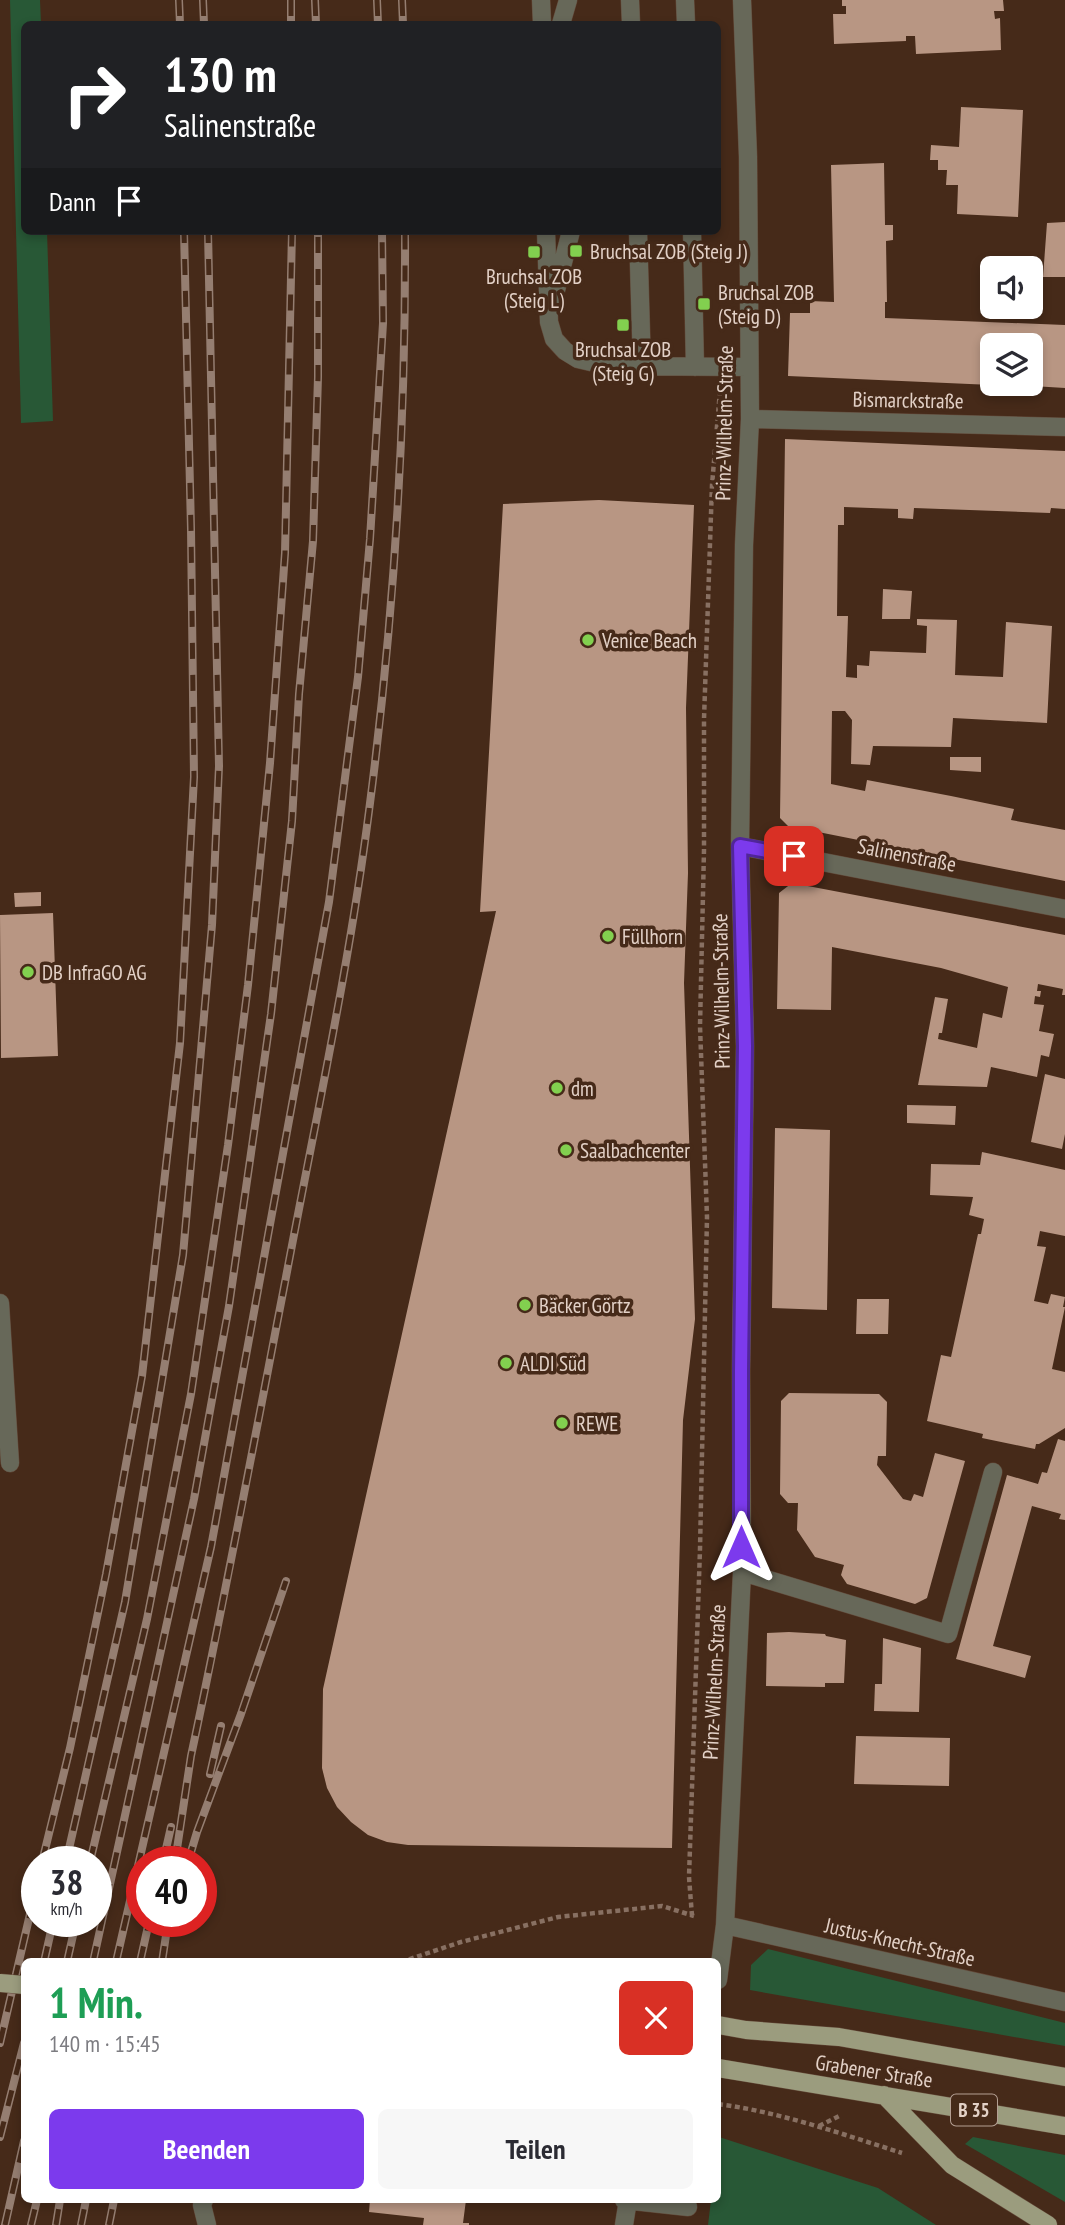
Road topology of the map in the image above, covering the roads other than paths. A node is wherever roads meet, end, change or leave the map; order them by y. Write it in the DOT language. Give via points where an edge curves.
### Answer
graph roads {
  1 [pos="541,0"];
  2 [pos="568,0"];
  3 [pos="630,0"];
  4 [pos="685,0"];
  5 [pos="742,0"];
  6 [pos="542,21"];
  7 [pos="562,21"];
  8 [pos="631,21"];
  9 [pos="686,21"];
  10 [pos="546,235"];
  11 [pos="570,235"];
  12 [pos="638,235"];
  13 [pos="692,235"];
  14 [pos="548,322"];
  15 [pos="642,367"];
  16 [pos="695,367"];
  17 [pos="749,368"];
  18 [pos="750,419"];
  19 [pos="1065,427"];
  20 [pos="740,846"];
  21 [pos="1065,909"];
  22 [pos="0,1303"];
  23 [pos="10,1463"];
  24 [pos="993,1472"];
  25 [pos="742,1572"];
  26 [pos="725,1925"];
  27 [pos="721,1958"];
  28 [pos="0,1983"];
  29 [pos="21,1986"];
  30 [pos="1065,2002"];
  31 [pos="721,2026"];
  32 [pos="721,2068"];
  33 [pos="1065,2077"];
  34 [pos="884,2095"];
  35 [pos="1065,2126"];
  36 [pos="203,2203"];
  37 [pos="626,2203"];
  38 [pos="643,2203"];
  39 [pos="687,2211"];
  40 [pos="207,2225"];
  41 [pos="624,2225"];
  42 [pos="1048,2225"];
  1 -- 6 [label="street"];
  2 -- 7 [label="street"];
  3 -- 8 [label="street"];
  4 -- 9 [label="street"];
  5 -- 17 [label="street, Prinz-Wilhelm-Straße"];
  10 -- 14 [label="street"];
  11 -- 14 [label="street"];
  12 -- 15 [label="street"];
  13 -- 16 [label="street"];
  14 -- 15 [label="street" via="554,339 578,359"];
  15 -- 16 [label="street"];
  16 -- 17 [label="street"];
  17 -- 18 [label="street, Prinz-Wilhelm-Straße"];
  18 -- 19 [label="street, Bismarckstraße"];
  18 -- 20 [label="street, Prinz-Wilhelm-Straße"];
  20 -- 21 [label="street, Salinenstraße"];
  20 -- 25 [label="street, Prinz-Wilhelm-Straße" via="745,1046"];
  22 -- 23 [label="street"];
  24 -- 25 [label="street" via="948,1634"];
  25 -- 26 [label="street, Prinz-Wilhelm-Straße"];
  26 -- 27 [label="street, Prinz-Wilhelm-Straße"];
  26 -- 30 [label="street, Justus-Knecht-Straße"];
  28 -- 29 [label="main road, bridge"];
  31 -- 33 [label="main road" via="839,2038"];
  32 -- 34 [label="main road, Grabener Straße / B 35"];
  34 -- 35 [label="main road, Grabener Straße / B 35"];
  34 -- 42 [label="main road" via="952,2165"];
  36 -- 40 [label="street"];
  37 -- 41 [label="street"];
  38 -- 39 [label="street"];
}
